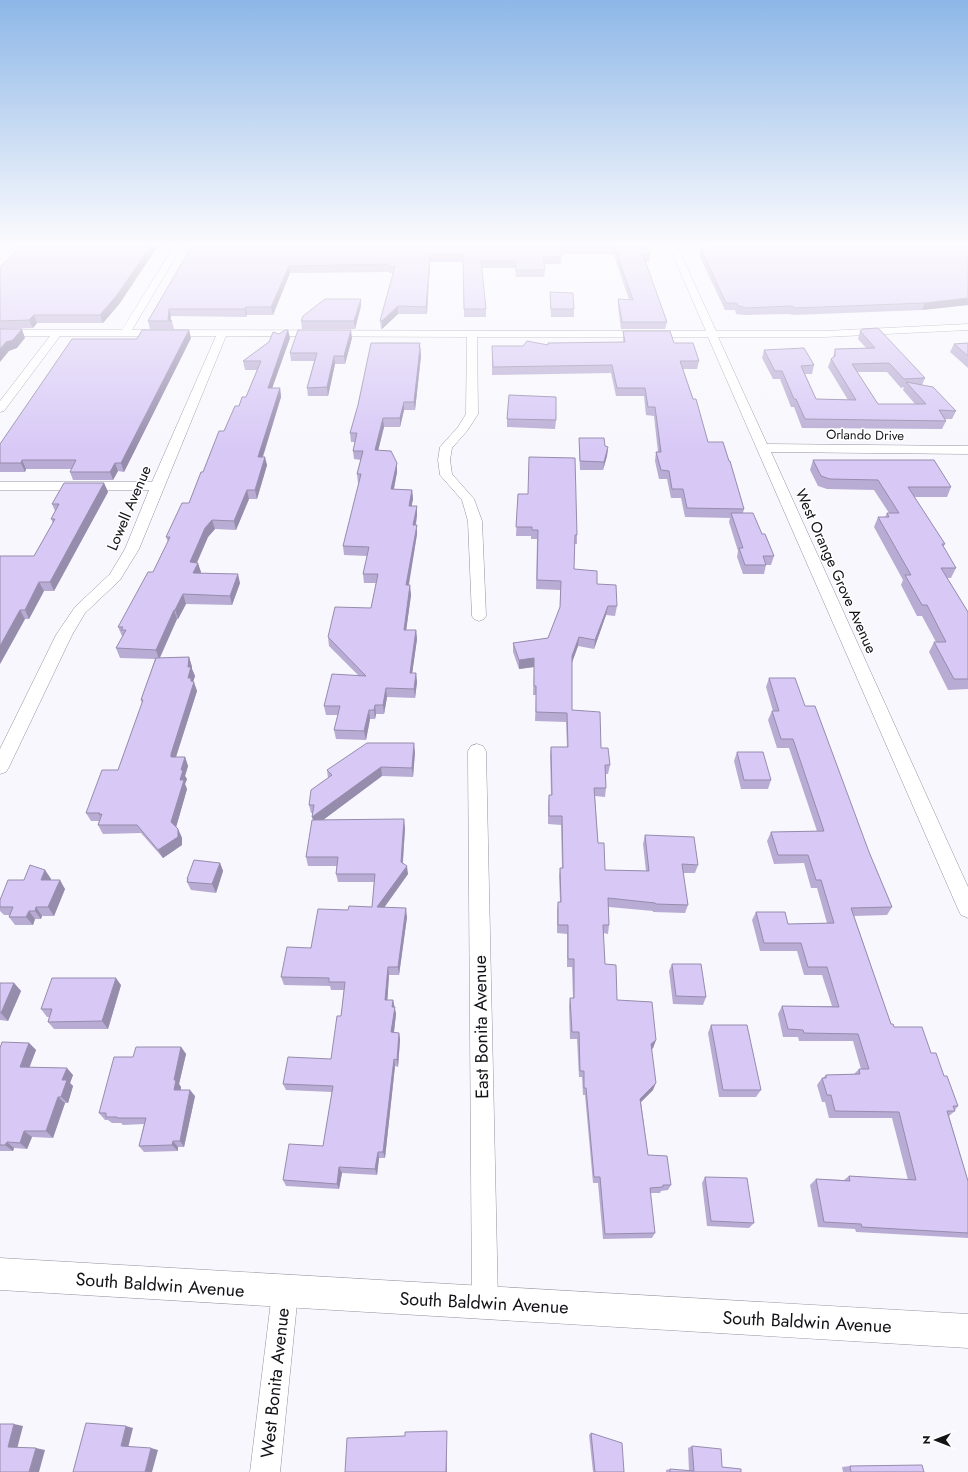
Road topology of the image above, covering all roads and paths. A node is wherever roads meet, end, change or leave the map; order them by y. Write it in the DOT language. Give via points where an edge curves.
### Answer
graph roads {
  1 [pos="136,315"];
  2 [pos="703,315"];
  3 [pos="968,327"];
  4 [pos="222,332"];
  5 [pos="57,333"];
  6 [pos="125,333"];
  7 [pos="0,334"];
  8 [pos="472,334"];
  9 [pos="712,335"];
  10 [pos="0,410"];
  11 [pos="762,448"];
  12 [pos="968,450"];
  13 [pos="0,486"];
  14 [pos="157,486"];
  15 [pos="479,616"];
  16 [pos="477,751"];
  17 [pos="0,767"];
  18 [pos="968,909"];
  19 [pos="0,1274"];
  20 [pos="285,1293"];
  21 [pos="485,1303"];
  22 [pos="968,1331"];
  23 [pos="265,1472"];
  1 -- 6 [label="street"];
  2 -- 9 [label="street, West Orange Grove Avenue"];
  3 -- 9 [label="street" via="825,334"];
  4 -- 6 [label="street"];
  4 -- 8 [label="street"];
  4 -- 14 [label="street, Lowell Avenue"];
  5 -- 6 [label="street"];
  5 -- 7 [label="street"];
  5 -- 10 [label="street"];
  8 -- 9 [label="street"];
  8 -- 15 [label="street" via="472,414 446,447 444,460 446,475 468,500 475,521"];
  9 -- 11 [label="street, West Orange Grove Avenue"];
  11 -- 12 [label="street, Orlando Drive"];
  11 -- 18 [label="street, West Orange Grove Avenue"];
  13 -- 14 [label="street"];
  14 -- 17 [label="street, Lowell Avenue" via="132,549 115,577 80,610 64,635"];
  16 -- 21 [label="street, East Bonita Avenue"];
  19 -- 20 [label="street, South Baldwin Avenue"];
  20 -- 21 [label="street, South Baldwin Avenue"];
  20 -- 23 [label="street, West Bonita Avenue"];
  21 -- 22 [label="street, South Baldwin Avenue"];
}
